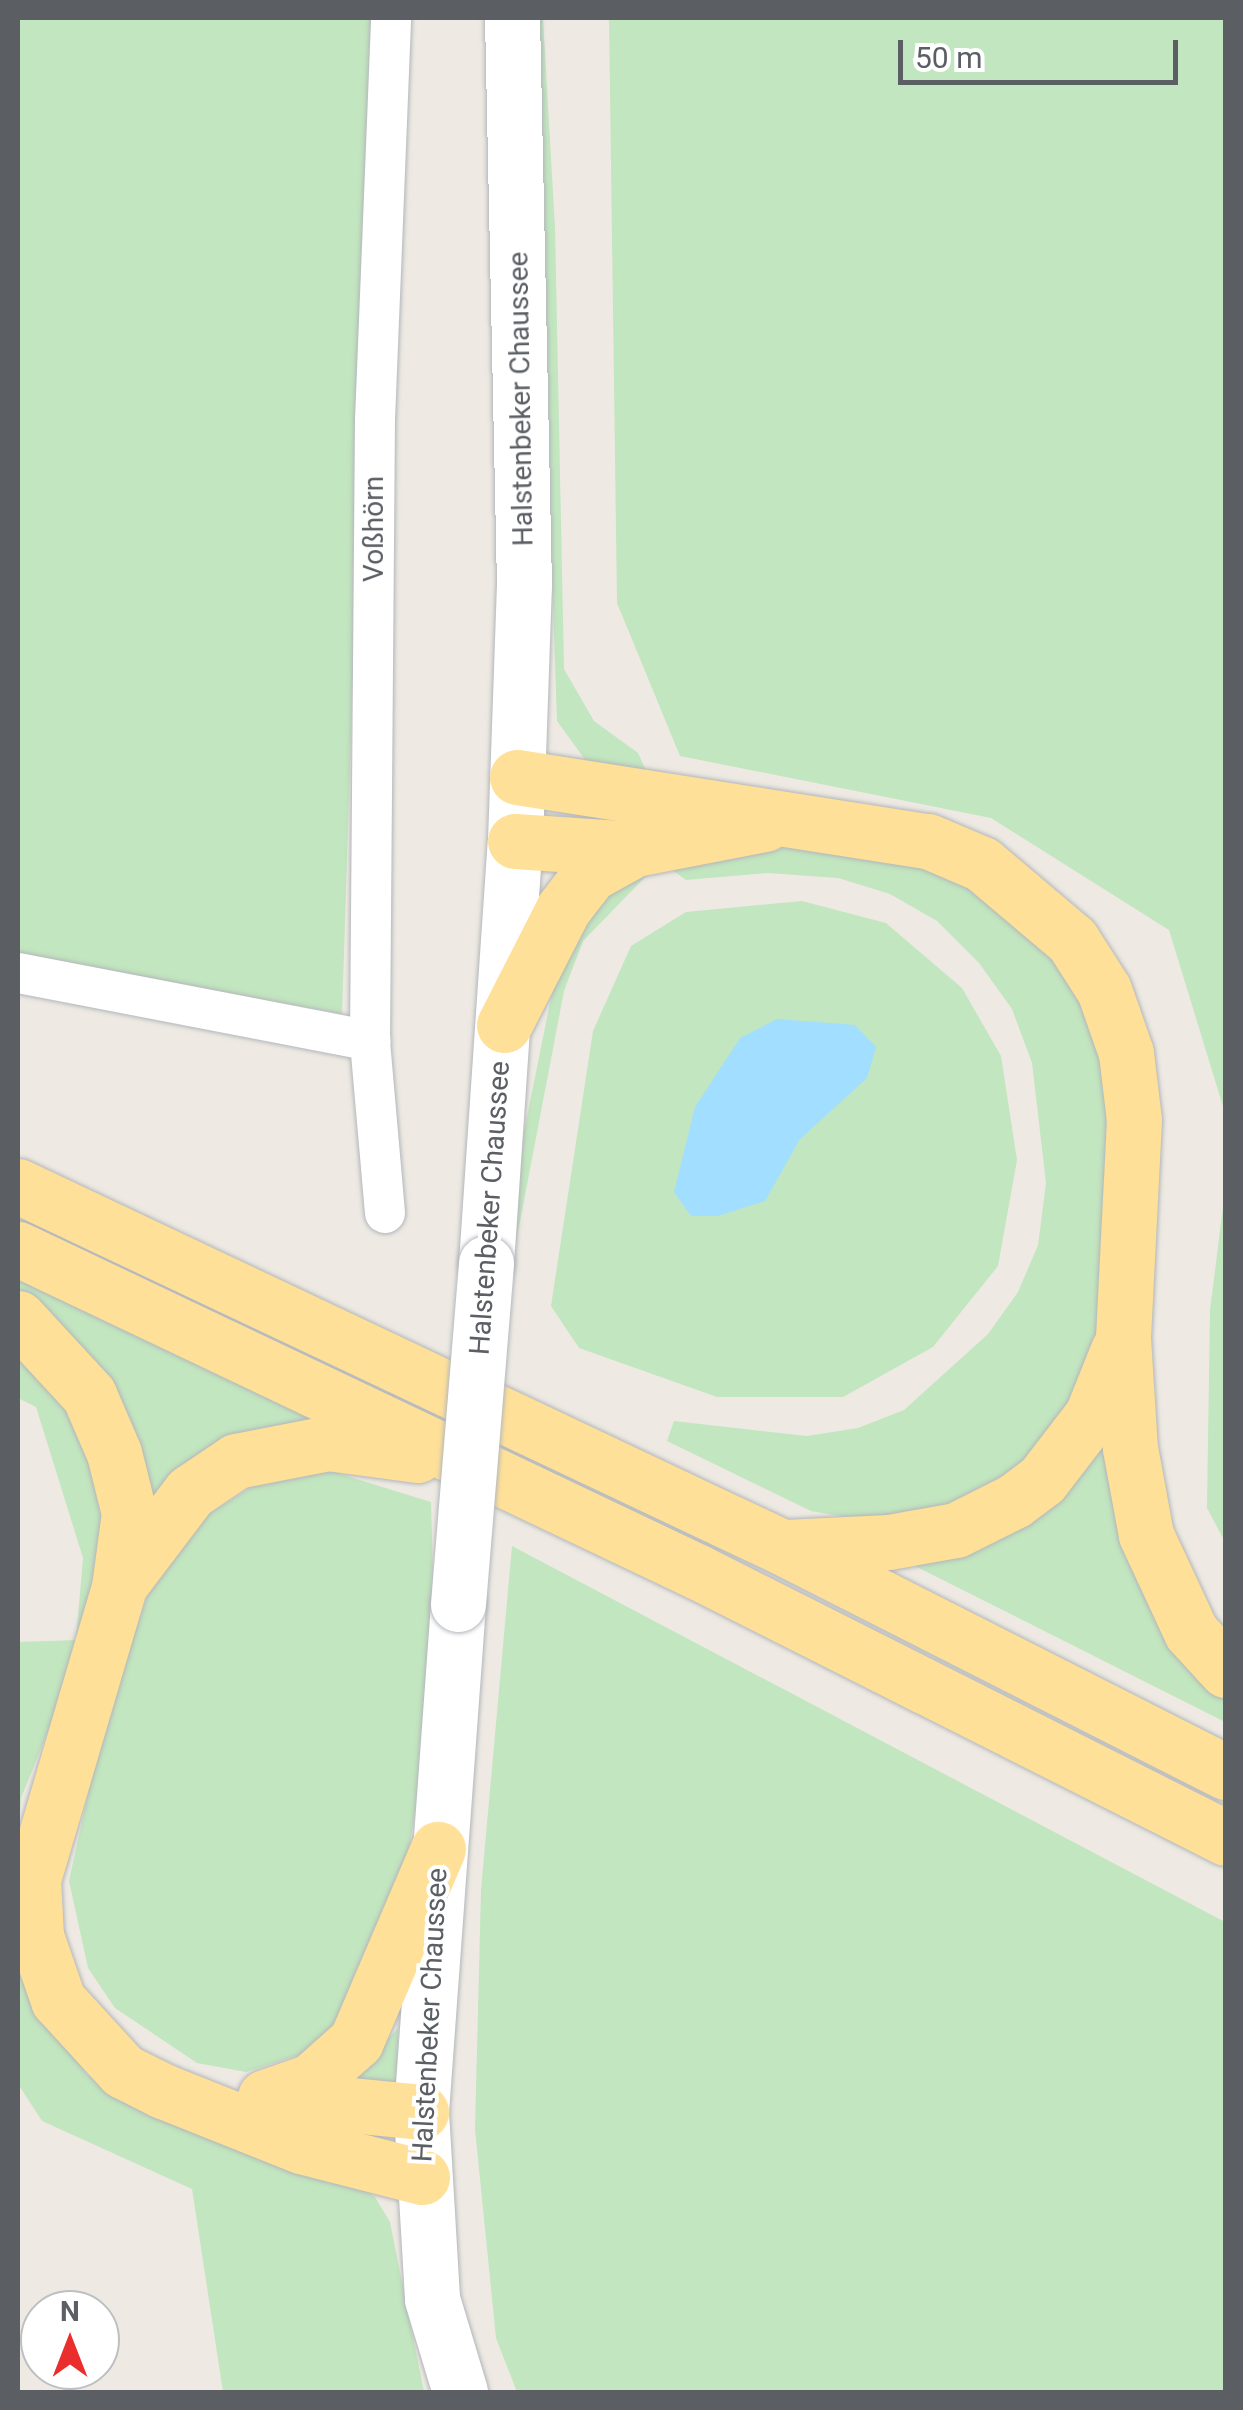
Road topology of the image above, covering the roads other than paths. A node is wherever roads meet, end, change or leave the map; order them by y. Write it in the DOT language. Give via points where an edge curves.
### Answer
graph roads {
  1 [pos="391,18"];
  2 [pos="512,18"];
  3 [pos="517,778"];
  4 [pos="782,819"];
  5 [pos="515,841"];
  6 [pos="635,849"];
  7 [pos="18,973"];
  8 [pos="504,1025"];
  9 [pos="370,1041"];
  10 [pos="18,1186"];
  11 [pos="385,1213"];
  12 [pos="18,1249"];
  13 [pos="18,1318"];
  14 [pos="1123,1338"];
  15 [pos="464,1462"];
  16 [pos="782,1547"];
  17 [pos="119,1587"];
  18 [pos="1226,1670"];
  19 [pos="1226,1772"];
  20 [pos="1226,1838"];
  21 [pos="438,1848"];
  22 [pos="163,2091"];
  23 [pos="265,2096"];
  24 [pos="421,2112"];
  25 [pos="422,2177"];
  26 [pos="460,2392"];
  1 -- 9 [label="street, Voßhörn" via="375,420"];
  2 -- 3 [label="main road, Halstenbeker Chaussee" via="522,352"];
  3 -- 4 [label="highway"];
  3 -- 5 [label="main road, Halstenbeker Chaussee"];
  4 -- 6 [label="highway"];
  4 -- 14 [label="highway" via="928,841 982,864 1072,940 1104,990 1126,1053 1134,1120"];
  5 -- 6 [label="highway"];
  5 -- 8 [label="main road, Halstenbeker Chaussee"];
  6 -- 8 [label="highway" via="590,874 562,908"];
  7 -- 9 [label="street"];
  8 -- 21 [label="main road, Halstenbeker Chaussee, bridge"];
  9 -- 11 [label="street, Voßhörn"];
  10 -- 16 [label="highway"];
  12 -- 15 [label="highway"];
  13 -- 17 [label="highway" via="89,1395 114,1452 128,1514"];
  14 -- 16 [label="highway" via="1092,1414 1042,1480 1014,1501 956,1530 890,1542"];
  14 -- 18 [label="highway" via="1130,1448 1146,1534 1192,1632"];
  15 -- 17 [label="highway" via="328,1443 260,1452 190,1492"];
  15 -- 20 [label="highway"];
  16 -- 19 [label="highway"];
  17 -- 22 [label="highway" via="37,1854 31,1908 43,1963 72,2022 123,2071"];
  21 -- 23 [label="highway" via="356,2040 311,2081"];
  21 -- 24 [label="main road, Halstenbeker Chaussee"];
  22 -- 23 [label="highway"];
  22 -- 25 [label="highway" via="301,2146"];
  23 -- 24 [label="highway"];
  24 -- 25 [label="main road, Halstenbeker Chaussee"];
  25 -- 26 [label="main road, Halstenbeker Chaussee" via="432,2299"];
}
